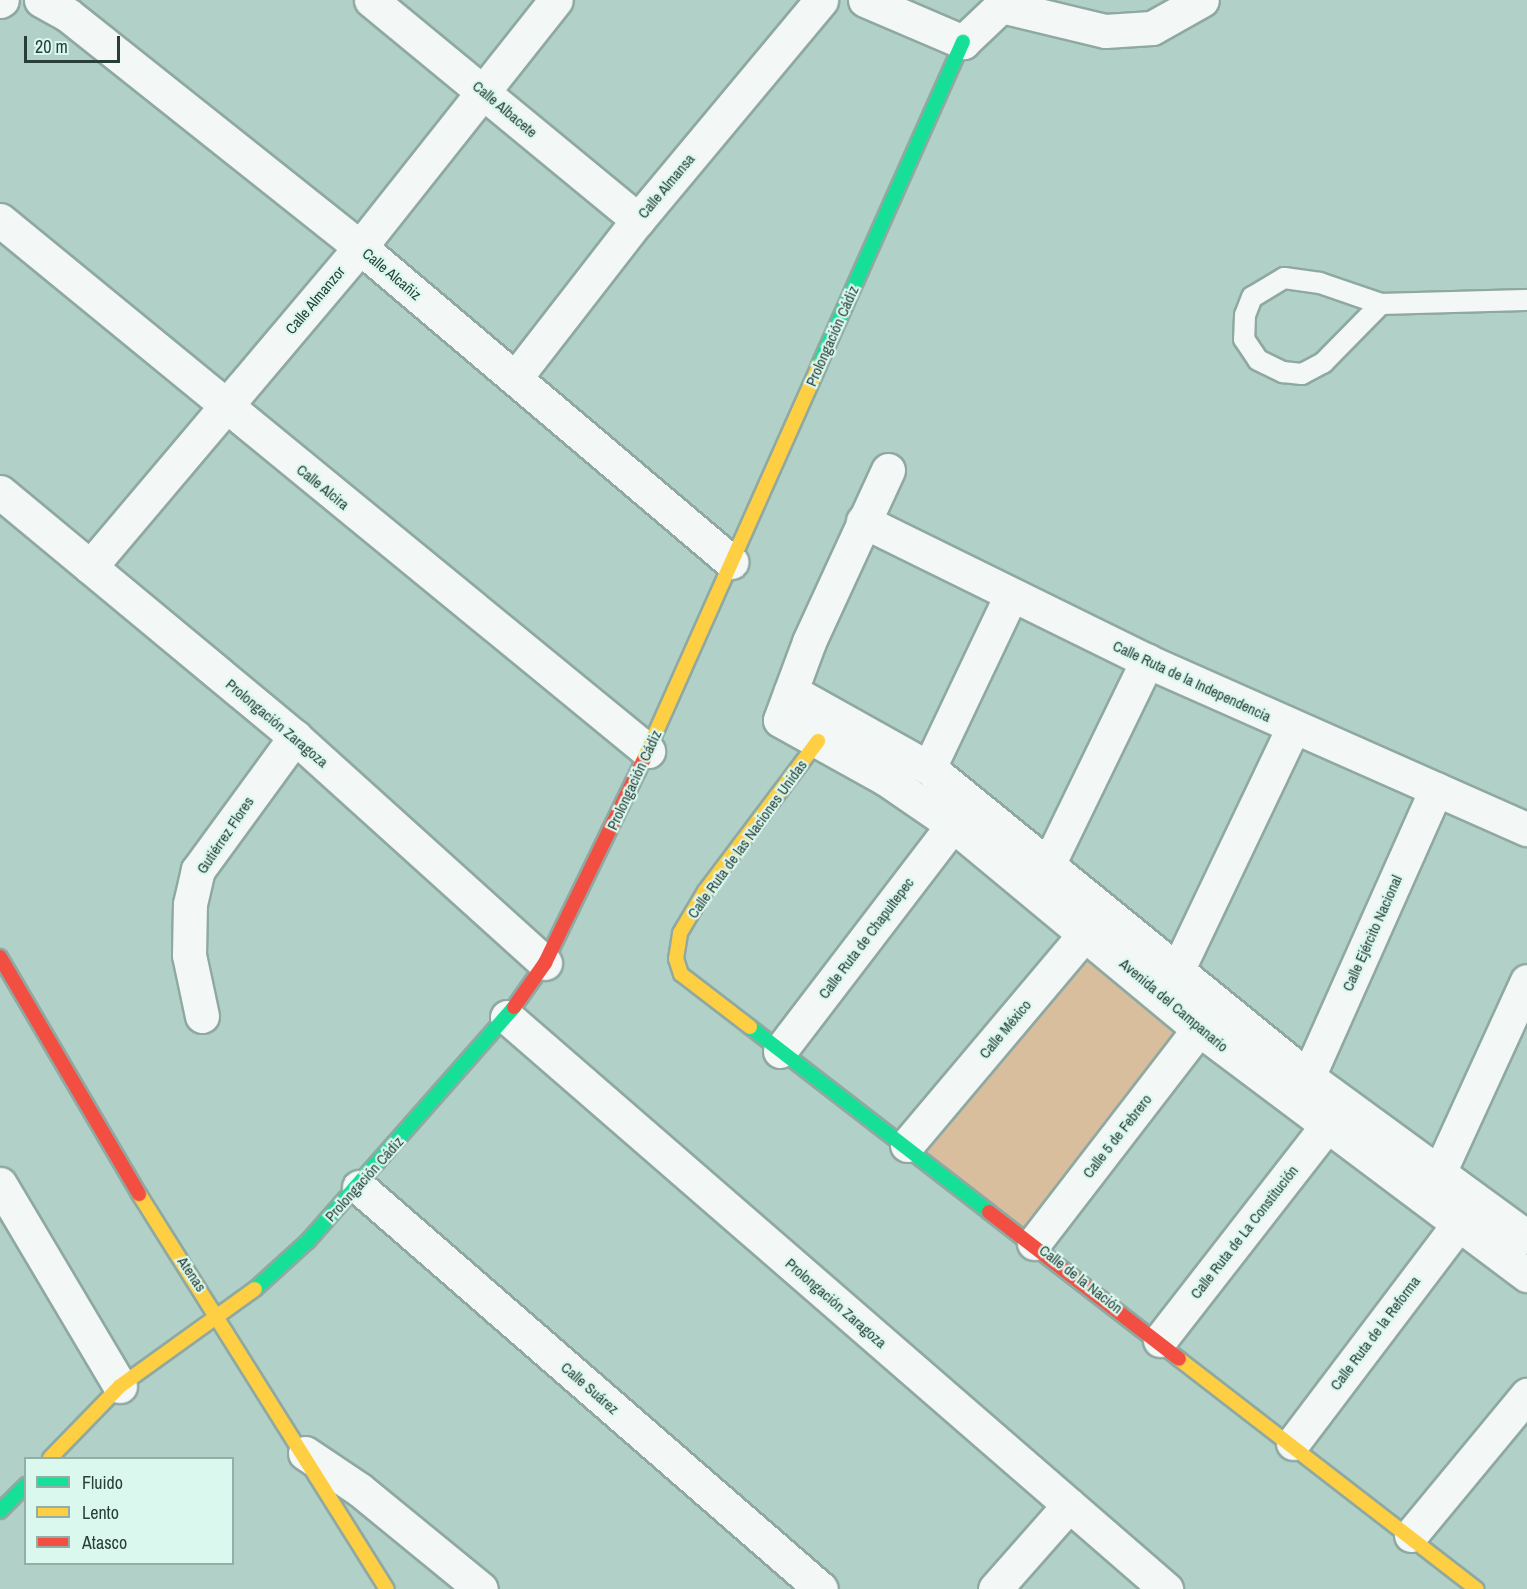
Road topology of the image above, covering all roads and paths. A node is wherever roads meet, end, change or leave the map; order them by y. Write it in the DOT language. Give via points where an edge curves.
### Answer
graph roads {
  1 [pos="41,0"];
  2 [pos="371,0"];
  3 [pos="556,0"];
  4 [pos="821,0"];
  5 [pos="865,0"];
  6 [pos="1202,0"];
  7 [pos="1000,3"];
  8 [pos="963,42"];
  9 [pos="483,91"];
  10 [pos="0,220"];
  11 [pos="638,220"];
  12 [pos="360,247"];
  13 [pos="1527,300"];
  14 [pos="1381,304"];
  15 [pos="516,377"];
  16 [pos="225,407"];
  17 [pos="888,470"];
  18 [pos="0,492"];
  19 [pos="863,521"];
  20 [pos="732,562"];
  21 [pos="90,567"];
  22 [pos="1011,595"];
  23 [pos="1147,661"];
  24 [pos="826,728"];
  25 [pos="1293,728"];
  26 [pos="295,737"];
  27 [pos="648,751"];
  28 [pos="929,768"];
  29 [pos="1436,789"];
  30 [pos="952,825"];
  31 [pos="1527,830"];
  32 [pos="1049,863"];
  33 [pos="1094,922"];
  34 [pos="0,957"];
  35 [pos="545,963"];
  36 [pos="1177,971"];
  37 [pos="681,974"];
  38 [pos="1527,981"];
  39 [pos="202,1016"];
  40 [pos="507,1017"];
  41 [pos="1199,1029"];
  42 [pos="780,1051"];
  43 [pos="1308,1077"];
  44 [pos="1328,1124"];
  45 [pos="907,1145"];
  46 [pos="1439,1173"];
  47 [pos="0,1184"];
  48 [pos="359,1187"];
  49 [pos="1468,1211"];
  50 [pos="1527,1237"];
  51 [pos="1034,1243"];
  52 [pos="1527,1275"];
  53 [pos="219,1316"];
  54 [pos="1160,1340"];
  55 [pos="120,1386"];
  56 [pos="1527,1395"];
  57 [pos="1293,1443"];
  58 [pos="305,1453"];
  59 [pos="51,1457"];
  60 [pos="24,1487"];
  61 [pos="1069,1505"];
  62 [pos="0,1511"];
  63 [pos="1411,1535"];
  64 [pos="387,1589"];
  65 [pos="481,1589"];
  66 [pos="821,1589"];
  67 [pos="995,1589"];
  68 [pos="1166,1589"];
  69 [pos="1477,1589"];
  1 -- 12 [label="street, Calle Alcañiz" via="68,15"];
  2 -- 9 [label="street, Calle Albacete"];
  3 -- 9 [label="street, Calle Almanzor"];
  4 -- 11 [label="street, Calle Almansa"];
  5 -- 8 [label="street"];
  6 -- 7 [label="street" via="1152,28 1105,31"];
  7 -- 8 [label="street"];
  8 -- 20 [label="street, Prolongación Cádiz"];
  9 -- 11 [label="street, Calle Albacete"];
  9 -- 12 [label="street, Calle Almanzor"];
  10 -- 16 [label="street, Calle Alcira"];
  11 -- 15 [label="street, Calle Almansa"];
  12 -- 15 [label="street, Calle Alcañiz"];
  12 -- 16 [label="street, Calle Almanzor"];
  13 -- 14 [label="lane"];
  14 -- 14 [label="lane" via="1323,363 1302,374 1283,372 1258,360 1244,339 1245,315 1252,297 1284,278 1320,283"];
  15 -- 20 [label="street, Calle Alcañiz"];
  16 -- 21 [label="street, Calle Almanzor"];
  16 -- 27 [label="street, Calle Alcira"];
  17 -- 19 [label="street"];
  18 -- 21 [label="street, Prolongación Zaragoza"];
  19 -- 22 [label="street, Calle Ruta de la Independencia"];
  19 -- 24 [label="street" via="780,720"];
  20 -- 27 [label="street, Prolongación Cádiz"];
  21 -- 26 [label="street, Prolongación Zaragoza"];
  22 -- 23 [label="street, Calle Ruta de la Independencia"];
  22 -- 28 [label="street"];
  23 -- 25 [label="street, Calle Ruta de la Independencia"];
  23 -- 32 [label="street"];
  24 -- 28 [label="street, Avenida del Campanario"];
  24 -- 30 [label="street, Avenida del Campanario" via="886,780"];
  24 -- 37 [label="street, Calle Ruta de las Naciones Unidas" via="705,891 680,933 676,959"];
  25 -- 29 [label="street, Calle Ruta de la Independencia"];
  25 -- 36 [label="street"];
  26 -- 35 [label="street, Prolongación Zaragoza"];
  26 -- 39 [label="street, Gutiérrez Flores" via="198,870 190,904 189,955"];
  27 -- 35 [label="street, Prolongación Cádiz"];
  28 -- 32 [label="street, Avenida del Campanario"];
  29 -- 31 [label="street, Calle Ruta de la Independencia"];
  29 -- 43 [label="street, Calle Ejército Nacional"];
  30 -- 33 [label="street, Avenida del Campanario"];
  30 -- 42 [label="street, Calle Ruta de Chapultepec"];
  32 -- 33 [label="street, Avenida del Campanario"];
  33 -- 36 [label="street, Avenida del Campanario"];
  33 -- 41 [label="street, Avenida del Campanario"];
  33 -- 45 [label="street, Calle México"];
  34 -- 53 [label="street, Atenas" via="147,1209"];
  35 -- 40 [label="street, Prolongación Cádiz"];
  36 -- 43 [label="street, Avenida del Campanario"];
  37 -- 42 [label="street, Calle de la Nación"];
  38 -- 46 [label="street"];
  40 -- 48 [label="street, Prolongación Cádiz"];
  40 -- 61 [label="street, Prolongación Zaragoza"];
  41 -- 44 [label="street, Avenida del Campanario"];
  41 -- 51 [label="street, Calle 5 de Febrero"];
  42 -- 45 [label="street, Calle de la Nación"];
  43 -- 46 [label="street, Avenida del Campanario"];
  44 -- 49 [label="street, Avenida del Campanario"];
  44 -- 54 [label="street, Calle Ruta de La Constitución"];
  45 -- 51 [label="street, Calle de la Nación"];
  46 -- 49 [label="street, Avenida del Campanario"];
  47 -- 55 [label="street"];
  48 -- 53 [label="street, Prolongación Cádiz" via="269,1279"];
  48 -- 66 [label="street, Calle Suárez"];
  49 -- 50 [label="street, Avenida del Campanario"];
  49 -- 52 [label="street, Avenida del Campanario"];
  49 -- 57 [label="street, Calle Ruta de la Reforma"];
  51 -- 54 [label="street, Calle de la Nación"];
  53 -- 55 [label="street, Prolongación Cádiz" via="179,1340"];
  53 -- 58 [label="street, Atenas"];
  54 -- 57 [label="street, Calle de la Nación"];
  55 -- 59 [label="street, Prolongación Cádiz"];
  56 -- 63 [label="street"];
  57 -- 63 [label="street, Calle de la Nación"];
  58 -- 64 [label="street, Atenas"];
  58 -- 65 [label="street" via="360,1490"];
  60 -- 62 [label="street"];
  61 -- 67 [label="street"];
  61 -- 68 [label="street, Prolongación Zaragoza"];
  63 -- 69 [label="street, Calle de la Nación"];
}
